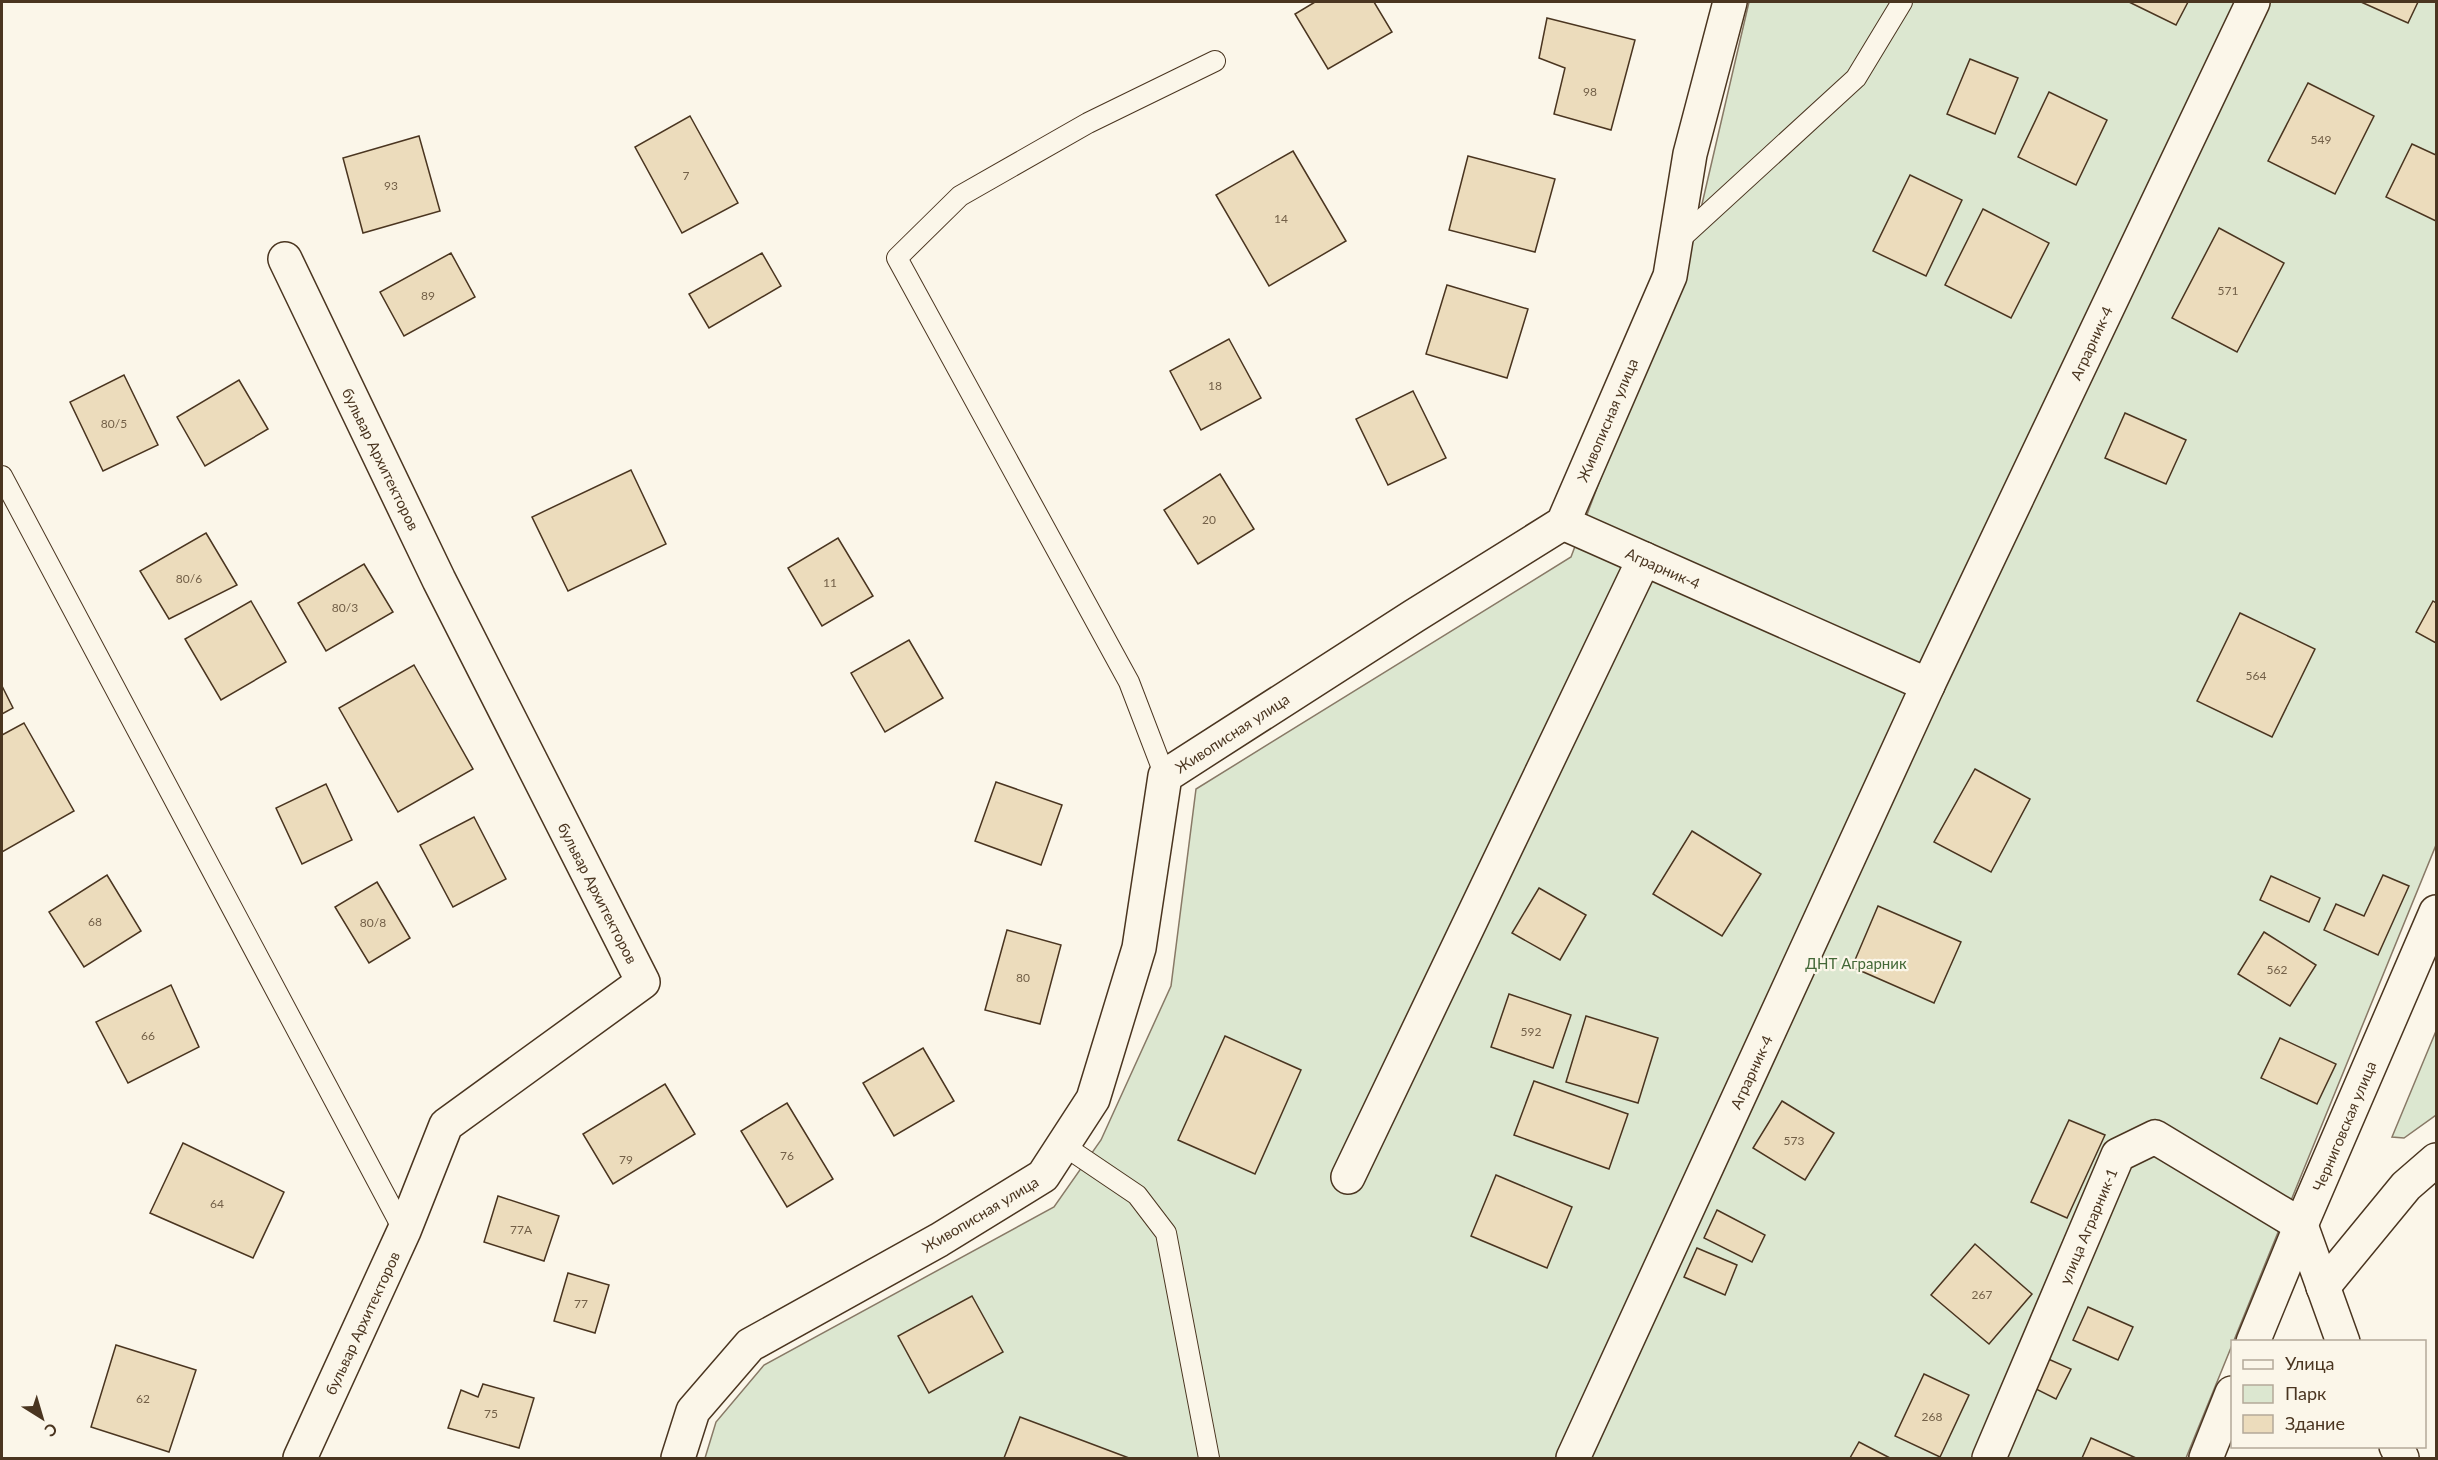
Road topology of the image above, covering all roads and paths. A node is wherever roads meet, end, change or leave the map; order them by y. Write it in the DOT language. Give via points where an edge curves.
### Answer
graph roads {
  1 [pos="1730,2"];
  2 [pos="1902,2"];
  3 [pos="2253,2"];
  4 [pos="1215,61"];
  5 [pos="1676,243"];
  6 [pos="285,260"];
  7 [pos="2,476"];
  8 [pos="1563,523"];
  9 [pos="1644,559"];
  10 [pos="1928,685"];
  11 [pos="1165,776"];
  12 [pos="2436,912"];
  13 [pos="1063,1145"];
  14 [pos="2436,1160"];
  15 [pos="1348,1177"];
  16 [pos="2301,1225"];
  17 [pos="404,1231"];
  18 [pos="2323,1287"];
  19 [pos="2253,1340"];
  20 [pos="2343,1340"];
  21 [pos="2231,1396"];
  22 [pos="300,1458"];
  23 [pos="678,1458"];
  24 [pos="1209,1458"];
  25 [pos="1573,1458"];
  26 [pos="1989,1458"];
  27 [pos="2206,1458"];
  1 -- 5 [label="street, Живописная улица" via="1690,154"];
  2 -- 5 [label="lane" via="1856,78"];
  3 -- 10 [label="street, Аграрник-4"];
  4 -- 11 [label="lane" via="1088,123 960,196 897,258 1129,682"];
  5 -- 8 [label="street, Живописная улица" via="1670,276"];
  6 -- 17 [label="street, бульвар Архитекторов" via="439,580 643,982 446,1125"];
  7 -- 17 [label="lane"];
  8 -- 9 [label="street, Аграрник-4"];
  8 -- 11 [label="street, Живописная улица"];
  9 -- 10 [label="street, Аграрник-4"];
  9 -- 15 [label="street"];
  10 -- 25 [label="street, Аграрник-4"];
  11 -- 13 [label="street, Живописная улица" via="1139,948 1093,1099"];
  12 -- 16 [label="street, Черниговская улица"];
  13 -- 23 [label="street, Живописная улица" via="1043,1176 939,1240 750,1345 693,1411"];
  13 -- 24 [label="lane" via="1137,1195 1166,1233"];
  14 -- 18 [label="street" via="2406,1186"];
  16 -- 18 [label="street"];
  16 -- 19 [label="street, Черниговская улица"];
  16 -- 26 [label="street, улица Аграрник-1" via="2155,1137 2118,1155"];
  17 -- 22 [label="street, бульвар Архитекторов"];
  18 -- 20 [label="street"];
  21 -- 27 [label="street"];
}
